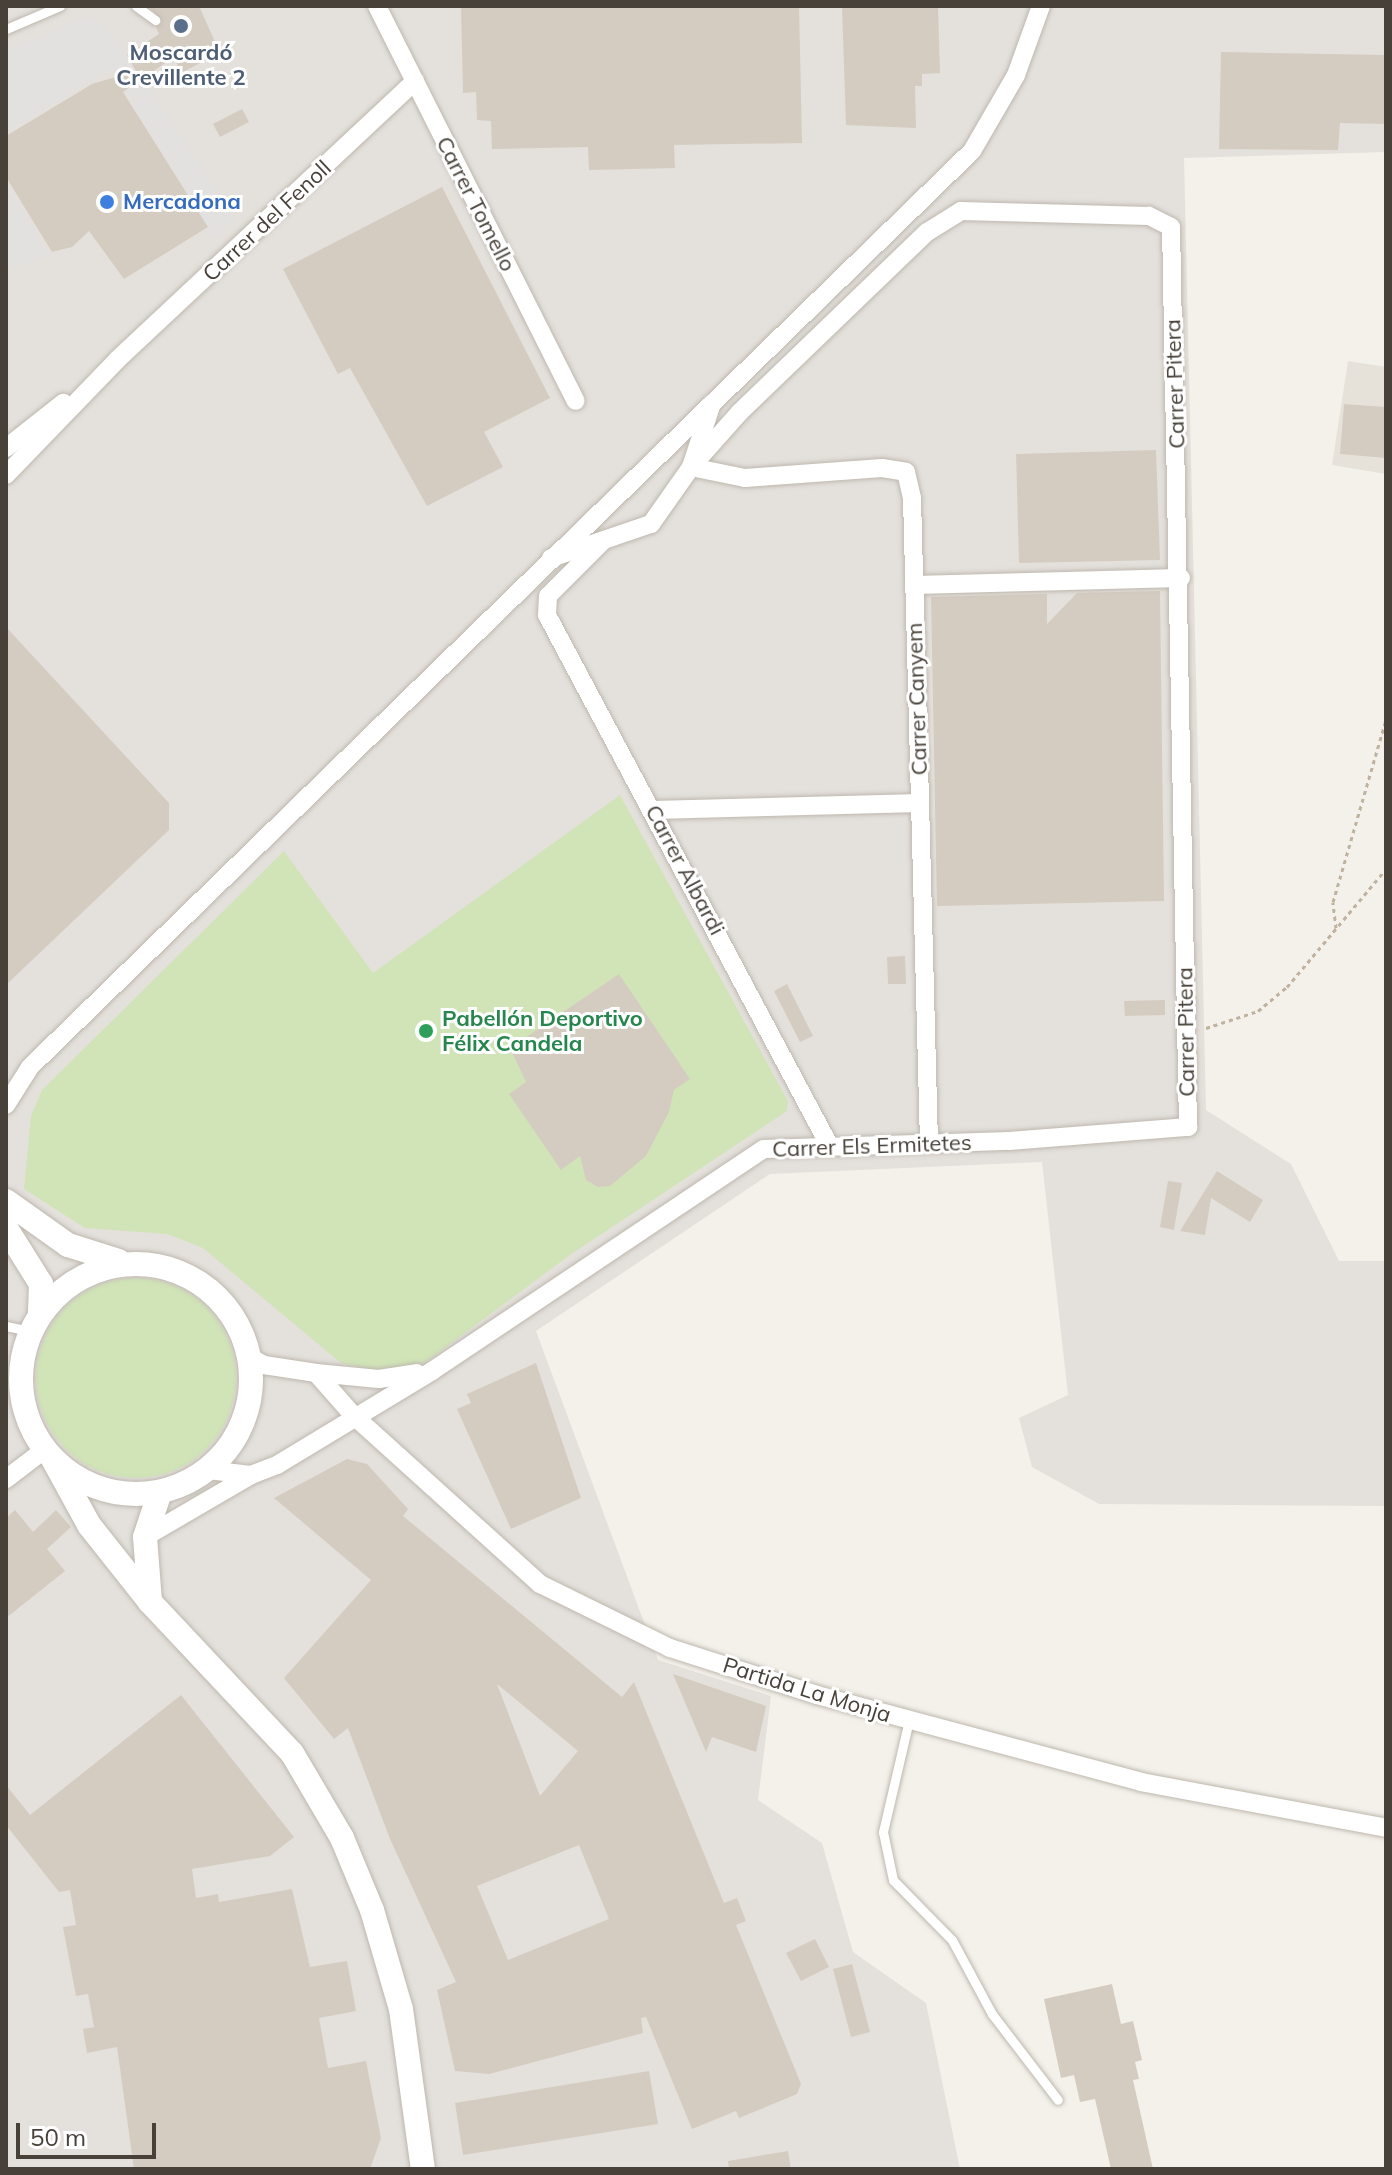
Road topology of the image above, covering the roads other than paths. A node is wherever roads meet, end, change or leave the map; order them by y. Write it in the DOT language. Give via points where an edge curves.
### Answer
graph roads {
  1 [pos="60,6"];
  2 [pos="136,6"];
  3 [pos="377,6"];
  4 [pos="1041,6"];
  5 [pos="155,20"];
  6 [pos="6,29"];
  7 [pos="415,81"];
  8 [pos="118,359"];
  9 [pos="713,399"];
  10 [pos="576,401"];
  11 [pos="6,448"];
  12 [pos="691,467"];
  13 [pos="6,475"];
  14 [pos="602,542"];
  15 [pos="549,558"];
  16 [pos="1181,578"];
  17 [pos="914,585"];
  18 [pos="920,803"];
  19 [pos="653,810"];
  20 [pos="30,1067"];
  21 [pos="6,1081"];
  22 [pos="6,1105"];
  23 [pos="1188,1127"];
  24 [pos="929,1143"];
  25 [pos="829,1145"];
  26 [pos="10,1221"];
  27 [pos="129,1263"];
  28 [pos="25,1323"];
  29 [pos="250,1357"];
  30 [pos="432,1371"];
  31 [pos="316,1373"];
  32 [pos="353,1415"];
  33 [pos="49,1456"];
  34 [pos="208,1470"];
  35 [pos="251,1475"];
  36 [pos="6,1479"];
  37 [pos="160,1492"];
  38 [pos="145,1537"];
  39 [pos="150,1602"];
  40 [pos="909,1720"];
  41 [pos="1386,1828"];
  42 [pos="1058,2100"];
  43 [pos="423,2169"];
  1 -- 6 [label="lane"];
  2 -- 5 [label="lane"];
  3 -- 7 [label="street, Carrer Tomello"];
  4 -- 9 [label="street" via="1016,75 972,151"];
  7 -- 8 [label="street, Carrer del Fenoll"];
  7 -- 10 [label="street, Carrer Tomello"];
  8 -- 11 [label="street, Carrer del Fenoll"];
  8 -- 13 [label="street, Carrer del Fenoll"];
  9 -- 12 [label="street"];
  9 -- 15 [label="street"];
  12 -- 14 [label="street" via="651,524"];
  12 -- 16 [label="street, Carrer Pitera" via="740,412 927,232 961,211 1149,216 1171,227"];
  12 -- 17 [label="street, Carrer Canyem" via="745,478 882,468 906,472"];
  14 -- 15 [label="street"];
  14 -- 19 [label="street, Carrer Albardi" via="548,596 547,615"];
  15 -- 20 [label="street"];
  16 -- 17 [label="street"];
  16 -- 23 [label="street, Carrer Pitera"];
  17 -- 18 [label="street, Carrer Canyem"];
  18 -- 19 [label="street"];
  18 -- 24 [label="street, Carrer Canyem"];
  19 -- 25 [label="street, Carrer Albardi"];
  20 -- 21 [label="street"];
  20 -- 22 [label="street"];
  23 -- 24 [label="street, Carrer Els Ermitetes"];
  24 -- 25 [label="street, Carrer Els Ermitetes"];
  25 -- 30 [label="street, Carrer Els Ermitetes" via="764,1149"];
  26 -- 27 [label="street"];
  26 -- 28 [label="street" via="41,1284"];
  27 -- 28 [label="street" via="95,1270 64,1287"];
  27 -- 29 [label="street" via="183,1273 207,1287 234,1319"];
  28 -- 33 [label="street" via="20,1393 28,1423"];
  29 -- 31 [label="street, Carrer Els Ermitetes" via="264,1365"];
  29 -- 34 [label="street" via="245,1419 230,1447"];
  30 -- 31 [label="street, Carrer Els Ermitetes" via="379,1379"];
  30 -- 32 [label="street, Carrer Els Ermitetes"];
  31 -- 32 [label="street, Partida La Monja"];
  32 -- 35 [label="street, Carrer Els Ermitetes" via="277,1465"];
  32 -- 40 [label="street, Partida La Monja" via="540,1584 670,1648"];
  33 -- 36 [label="street"];
  33 -- 37 [label="street" via="97,1487 122,1494"];
  33 -- 39 [label="street" via="89,1525"];
  34 -- 35 [label="street"];
  34 -- 37 [label="street"];
  35 -- 38 [label="street, Carrer Els Ermitetes"];
  37 -- 38 [label="street"];
  38 -- 39 [label="street"];
  39 -- 43 [label="street" via="292,1753 342,1838 372,1910 401,2009"];
  40 -- 41 [label="street, Partida La Monja" via="1141,1782"];
  40 -- 42 [label="lane" via="883,1832 893,1880 952,1940 992,2014"];
}
